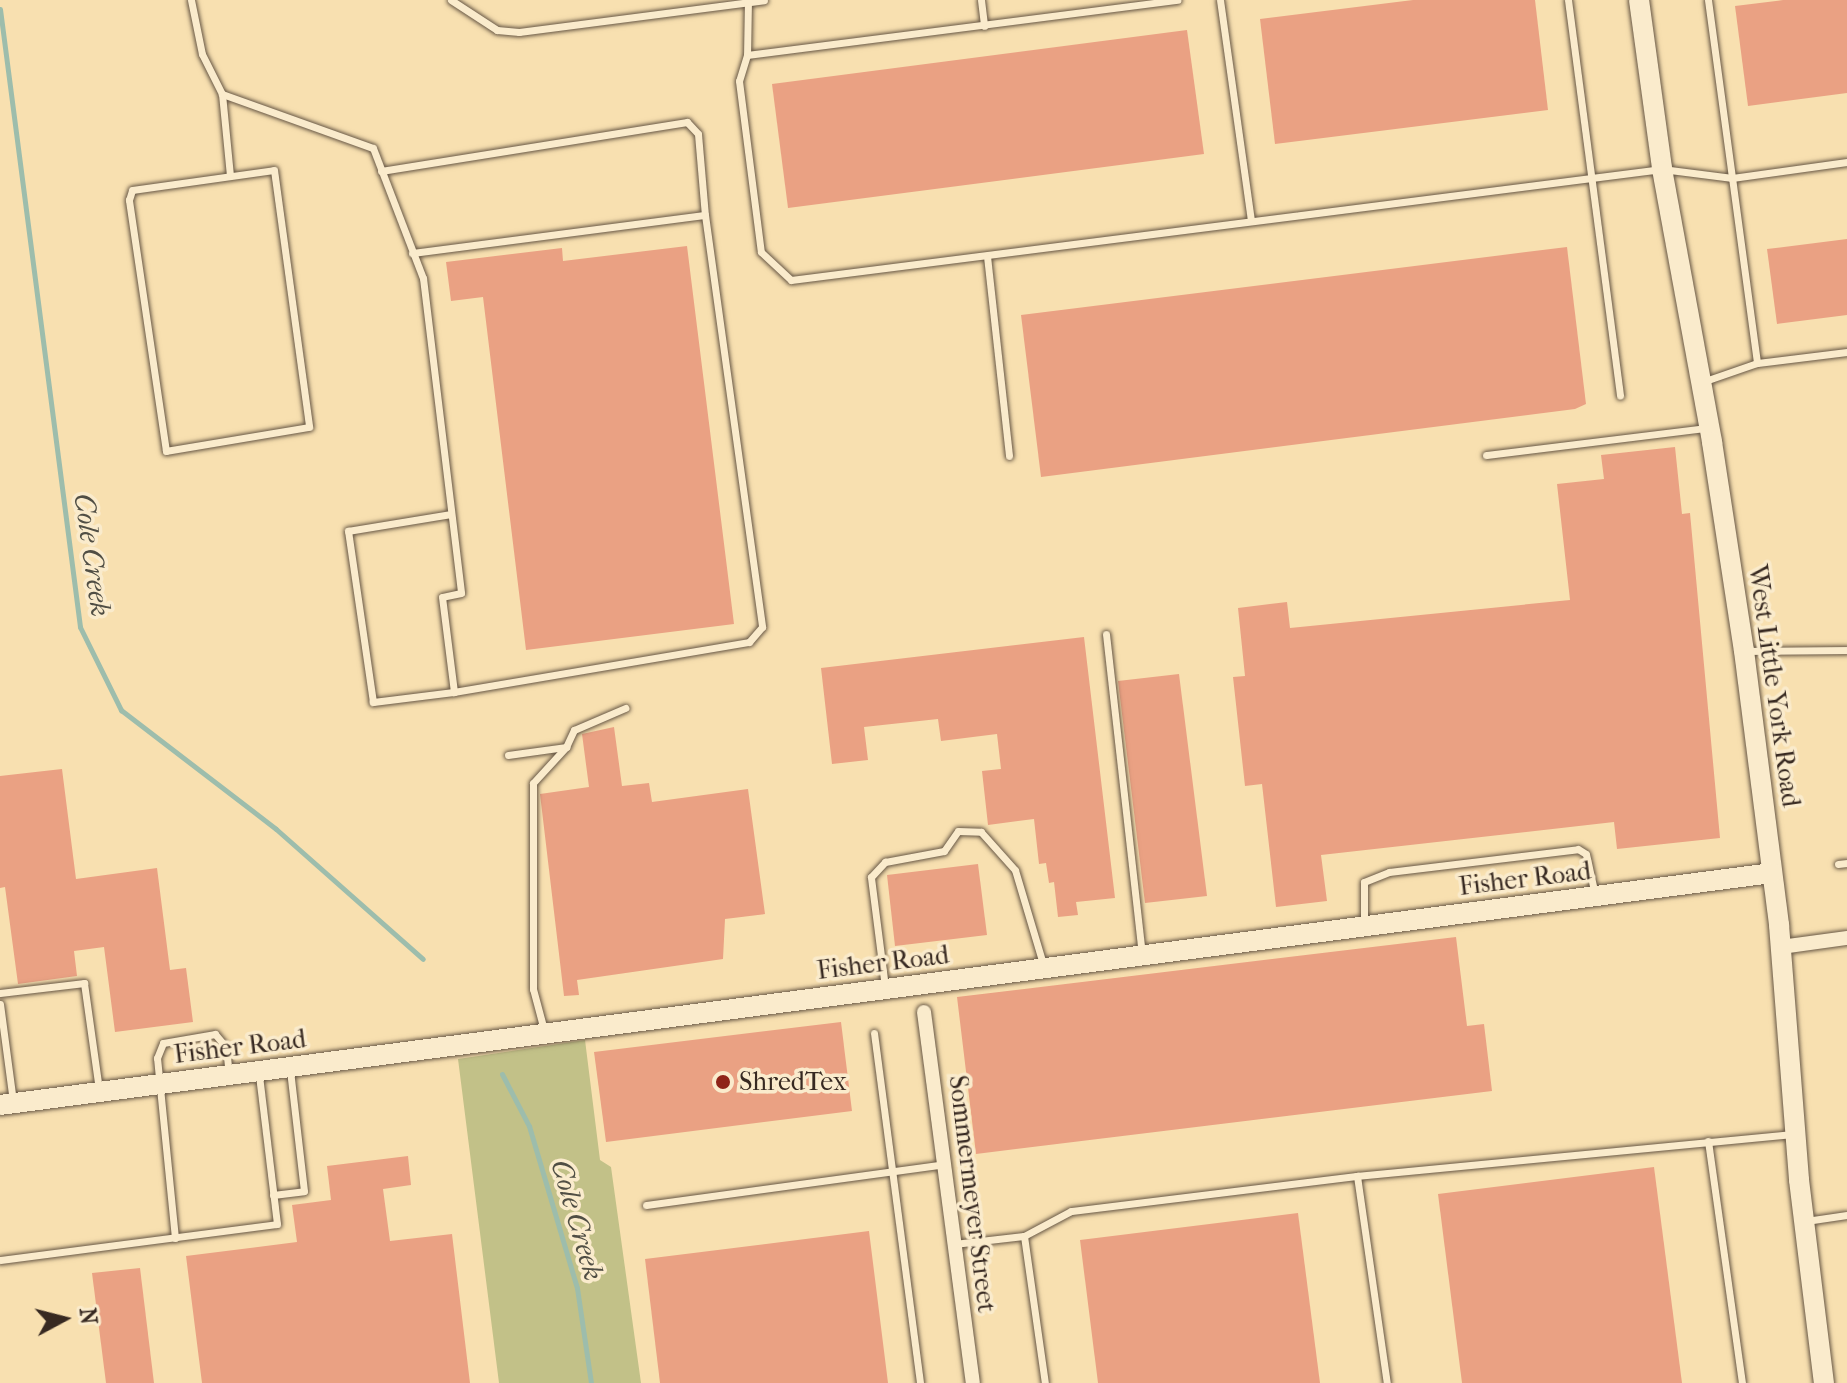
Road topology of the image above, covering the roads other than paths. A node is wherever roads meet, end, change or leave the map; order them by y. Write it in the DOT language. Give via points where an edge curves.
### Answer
graph roads {
  1 [pos="191,0"];
  2 [pos="451,0"];
  3 [pos="764,0"];
  4 [pos="981,0"];
  5 [pos="1177,0"];
  6 [pos="1220,0"];
  7 [pos="1568,0"];
  8 [pos="1639,0"];
  9 [pos="1708,0"];
  10 [pos="748,1"];
  11 [pos="984,26"];
  12 [pos="747,55"];
  13 [pos="222,94"];
  14 [pos="1847,162"];
  15 [pos="1662,169"];
  16 [pos="381,171"];
  17 [pos="230,176"];
  18 [pos="1594,177"];
  19 [pos="1732,178"];
  20 [pos="705,215"];
  21 [pos="1251,220"];
  22 [pos="412,253"];
  23 [pos="987,256"];
  24 [pos="1847,352"];
  25 [pos="1757,363"];
  26 [pos="1701,383"];
  27 [pos="1620,396"];
  28 [pos="1709,428"];
  29 [pos="1486,455"];
  30 [pos="1009,456"];
  31 [pos="451,514"];
  32 [pos="1106,634"];
  33 [pos="1847,650"];
  34 [pos="1744,651"];
  35 [pos="454,692"];
  36 [pos="625,708"];
  37 [pos="566,747"];
  38 [pos="508,755"];
  39 [pos="1772,873"];
  40 [pos="1595,896"];
  41 [pos="1364,926"];
  42 [pos="1847,938"];
  43 [pos="1781,947"];
  44 [pos="1142,955"];
  45 [pos="1045,968"];
  46 [pos="886,989"];
  47 [pos="0,993"];
  48 [pos="0,1004"];
  49 [pos="924,1012"];
  50 [pos="545,1031"];
  51 [pos="874,1033"];
  52 [pos="289,1067"];
  53 [pos="258,1072"];
  54 [pos="230,1075"];
  55 [pos="157,1084"];
  56 [pos="100,1092"];
  57 [pos="6,1104"];
  58 [pos="1795,1134"];
  59 [pos="1708,1141"];
  60 [pos="944,1164"];
  61 [pos="892,1171"];
  62 [pos="1357,1176"];
  63 [pos="273,1195"];
  64 [pos="646,1205"];
  65 [pos="1847,1215"];
  66 [pos="1804,1222"];
  67 [pos="1024,1236"];
  68 [pos="175,1238"];
  69 [pos="954,1244"];
  70 [pos="0,1260"];
  71 [pos="920,1383"];
  72 [pos="973,1383"];
  73 [pos="1045,1383"];
  74 [pos="1387,1383"];
  75 [pos="1742,1383"];
  76 [pos="1824,1383"];
  1 -- 13 [label="lane" via="202,54"];
  2 -- 10 [label="lane" via="497,30 519,32"];
  3 -- 10 [label="lane"];
  4 -- 11 [label="lane"];
  5 -- 11 [label="lane"];
  6 -- 21 [label="lane"];
  7 -- 18 [label="lane"];
  8 -- 15 [label="street, West Little York Road"];
  9 -- 19 [label="lane"];
  10 -- 12 [label="lane"];
  11 -- 12 [label="lane"];
  12 -- 23 [label="lane" via="739,81 761,252 791,280"];
  13 -- 16 [label="lane" via="373,148"];
  13 -- 17 [label="lane"];
  14 -- 19 [label="lane"];
  15 -- 18 [label="lane"];
  15 -- 19 [label="lane"];
  15 -- 26 [label="street, West Little York Road"];
  16 -- 20 [label="lane" via="687,122 698,134"];
  16 -- 22 [label="lane"];
  17 -- 17 [label="lane" via="132,190 129,200 166,451 309,427 274,170"];
  18 -- 21 [label="lane"];
  18 -- 27 [label="lane"];
  19 -- 25 [label="lane"];
  20 -- 22 [label="lane"];
  20 -- 35 [label="lane" via="762,627 749,642"];
  21 -- 23 [label="lane"];
  22 -- 31 [label="lane" via="423,278"];
  23 -- 30 [label="lane"];
  24 -- 25 [label="lane"];
  25 -- 26 [label="lane"];
  26 -- 28 [label="street, West Little York Road"];
  28 -- 29 [label="lane"];
  28 -- 34 [label="street, West Little York Road"];
  31 -- 35 [label="lane" via="461,593 442,597"];
  31 -- 35 [label="lane" via="348,531 373,702"];
  32 -- 44 [label="lane"];
  33 -- 34 [label="lane"];
  34 -- 39 [label="street, West Little York Road"];
  36 -- 37 [label="lane" via="574,730"];
  37 -- 38 [label="lane"];
  37 -- 50 [label="lane" via="533,783 533,989"];
  39 -- 40 [label="street, Fisher Road"];
  39 -- 43 [label="street, West Little York Road"];
  40 -- 41 [label="street, Fisher Road"];
  40 -- 41 [label="lane" via="1586,854 1578,849 1389,872 1364,882"];
  41 -- 44 [label="street, Fisher Road"];
  42 -- 43 [label="street"];
  43 -- 58 [label="street, West Little York Road"];
  44 -- 45 [label="street, Fisher Road"];
  45 -- 46 [label="street, Fisher Road"];
  45 -- 46 [label="lane" via="1015,870 981,832 958,831 944,851 885,862 871,877"];
  46 -- 50 [label="street, Fisher Road"];
  47 -- 56 [label="lane" via="84,983"];
  48 -- 57 [label="lane"];
  49 -- 60 [label="street, Sommermeyer Street"];
  50 -- 52 [label="street, Fisher Road"];
  51 -- 61 [label="lane"];
  52 -- 53 [label="street, Fisher Road"];
  52 -- 63 [label="lane" via="304,1191"];
  53 -- 54 [label="street, Fisher Road"];
  53 -- 63 [label="lane"];
  54 -- 55 [label="street, Fisher Road"];
  54 -- 55 [label="lane" via="226,1047 215,1034 185,1037 163,1043"];
  55 -- 56 [label="street, Fisher Road"];
  55 -- 68 [label="lane"];
  56 -- 57 [label="street, Fisher Road"];
  58 -- 59 [label="lane"];
  58 -- 66 [label="street, West Little York Road"];
  59 -- 62 [label="lane"];
  59 -- 75 [label="lane"];
  60 -- 61 [label="lane"];
  60 -- 69 [label="street, Sommermeyer Street"];
  61 -- 64 [label="lane"];
  61 -- 71 [label="lane"];
  62 -- 67 [label="lane" via="1071,1211"];
  62 -- 74 [label="lane"];
  63 -- 68 [label="lane" via="277,1224"];
  65 -- 66 [label="lane"];
  66 -- 76 [label="street, West Little York Road"];
  67 -- 69 [label="lane"];
  67 -- 73 [label="lane"];
  68 -- 70 [label="lane"];
  69 -- 72 [label="street, Sommermeyer Street"];
}
